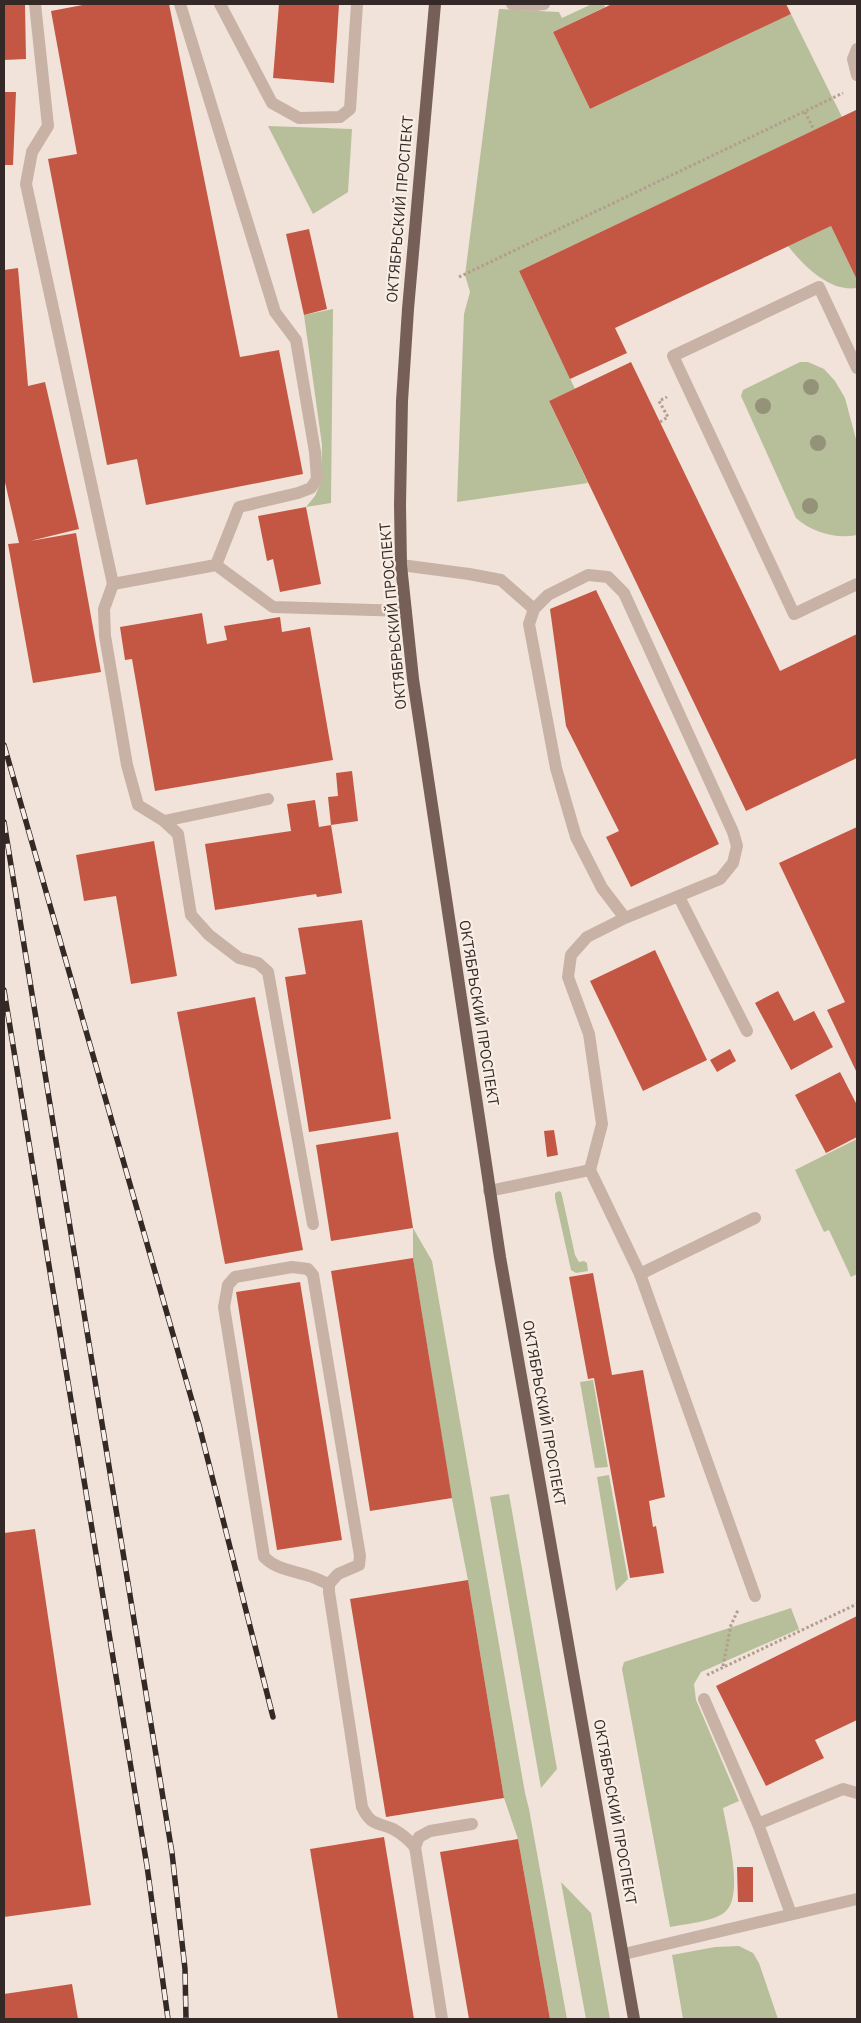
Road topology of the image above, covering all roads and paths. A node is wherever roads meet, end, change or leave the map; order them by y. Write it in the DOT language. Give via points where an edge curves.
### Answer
graph roads {
  1 [pos="35,4"];
  2 [pos="180,4"];
  3 [pos="220,4"];
  4 [pos="357,4"];
  5 [pos="435,4"];
  6 [pos="512,4"];
  7 [pos="544,4"];
  8 [pos="857,49"];
  9 [pos="857,75"];
  10 [pos="848,91"];
  11 [pos="805,112"];
  12 [pos="814,130"];
  13 [pos="459,277"];
  14 [pos="857,368"];
  15 [pos="660,400"];
  16 [pos="660,422"];
  17 [pos="216,565"];
  18 [pos="401,565"];
  19 [pos="113,584"];
  20 [pos="857,584"];
  21 [pos="534,609"];
  22 [pos="406,611"];
  23 [pos="268,799"];
  24 [pos="164,821"];
  25 [pos="679,897"];
  26 [pos="625,918"];
  27 [pos="747,1031"];
  28 [pos="590,1170"];
  29 [pos="490,1191"];
  30 [pos="755,1218"];
  31 [pos="313,1224"];
  32 [pos="640,1274"];
  33 [pos="329,1584"];
  34 [pos="755,1596"];
  35 [pos="857,1604"];
  36 [pos="723,1667"];
  37 [pos="704,1699"];
  38 [pos="857,1793"];
  39 [pos="472,1824"];
  40 [pos="758,1824"];
  41 [pos="416,1847"];
  42 [pos="857,1899"];
  43 [pos="791,1914"];
  44 [pos="624,1954"];
  45 [pos="442,2019"];
  46 [pos="634,2019"];
  1 -- 19 [label="lane" via="48,126 32,152 26,184"];
  2 -- 17 [label="lane" via="275,312 296,340 317,479 312,488 239,507"];
  3 -- 4 [label="lane" via="272,103 300,118 308,118 340,117 350,109"];
  5 -- 18 [label="main road, ОКТЯБРЬСКИЙ ПРОСПЕКТ" via="408,309 400,486"];
  6 -- 7 [label="lane"];
  8 -- 9 [label="lane" via="853,59"];
  10 -- 11 [label="path"];
  11 -- 12 [label="path"];
  11 -- 13 [label="path"];
  14 -- 20 [label="lane" via="819,287 672,356 794,614"];
  15 -- 16 [label="path" via="668,417"];
  17 -- 19 [label="lane"];
  17 -- 22 [label="lane" via="273,607"];
  18 -- 21 [label="lane" via="501,580"];
  18 -- 22 [label="main road, ОКТЯБРЬСКИЙ ПРОСПЕКТ"];
  19 -- 24 [label="lane" via="104,608 105,636 127,765 138,805"];
  21 -- 25 [label="lane" via="548,594 588,575 608,577 624,593 737,846 733,864 720,879"];
  21 -- 26 [label="lane" via="529,624 556,768 576,837 602,888"];
  22 -- 29 [label="main road, ОКТЯБРЬСКИЙ ПРОСПЕКТ" via="413,679"];
  23 -- 24 [label="lane"];
  24 -- 31 [label="lane" via="178,834 191,915 208,935 239,958 258,963 268,972"];
  25 -- 26 [label="lane"];
  25 -- 27 [label="lane"];
  26 -- 28 [label="lane" via="587,937 571,954 568,977 588,1034 602,1124"];
  28 -- 29 [label="lane"];
  28 -- 32 [label="lane"];
  29 -- 44 [label="main road, ОКТЯБРЬСКИЙ ПРОСПЕКТ"];
  30 -- 32 [label="lane"];
  32 -- 34 [label="lane"];
  33 -- 33 [label="lane" via="338,1574 359,1565 360,1556 312,1275 308,1269 292,1267 235,1277 228,1286 224,1306 264,1557 285,1571"];
  33 -- 41 [label="lane" via="362,1807 366,1816 377,1825 392,1829"];
  34 -- 36 [label="path" via="737,1611"];
  35 -- 36 [label="path"];
  36 -- 37 [label="path" via="704,1677 699,1688"];
  37 -- 40 [label="lane"];
  38 -- 40 [label="lane" via="843,1789"];
  39 -- 41 [label="lane" via="430,1832 419,1837"];
  40 -- 43 [label="lane"];
  41 -- 45 [label="lane"];
  42 -- 43 [label="lane"];
  43 -- 44 [label="lane"];
  44 -- 46 [label="main road, ОКТЯБРЬСКИЙ ПРОСПЕКТ"];
}
